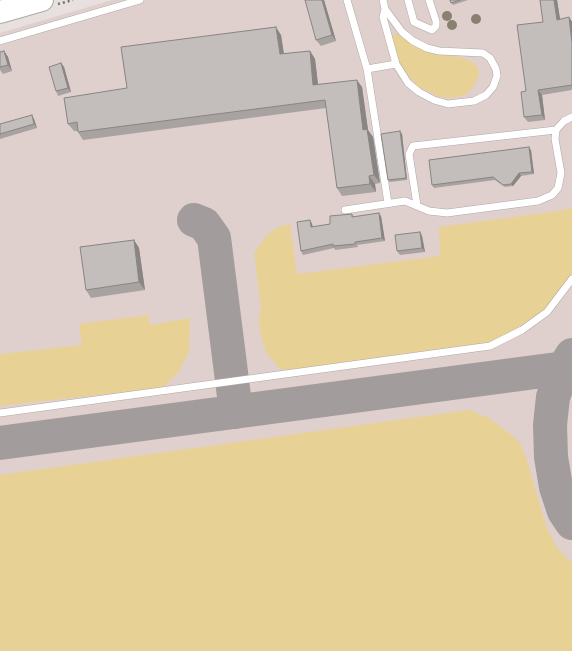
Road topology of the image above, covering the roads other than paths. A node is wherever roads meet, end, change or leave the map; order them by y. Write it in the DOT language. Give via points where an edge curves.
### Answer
graph roads {
  1 [pos="42,0"];
  2 [pos="140,0"];
  3 [pos="347,0"];
  4 [pos="383,0"];
  5 [pos="408,0"];
  6 [pos="430,0"];
  7 [pos="385,9"];
  8 [pos="0,12"];
  9 [pos="0,41"];
  10 [pos="396,64"];
  11 [pos="367,69"];
  12 [pos="572,117"];
  13 [pos="556,130"];
  14 [pos="388,203"];
  15 [pos="417,206"];
  16 [pos="345,210"];
  17 [pos="572,280"];
  18 [pos="0,413"];
  1 -- 8 [label="main road"];
  2 -- 9 [label="lane"];
  3 -- 11 [label="lane"];
  4 -- 7 [label="lane"];
  5 -- 6 [label="lane" via="414,22 432,30 436,26 436,21"];
  7 -- 10 [label="lane" via="383,17"];
  7 -- 10 [label="lane" via="402,32 413,41 439,51 483,53 494,63 497,76 493,87 486,95 474,101 448,104 418,92"];
  10 -- 11 [label="lane"];
  11 -- 14 [label="lane"];
  12 -- 13 [label="lane"];
  13 -- 15 [label="lane" via="413,146 409,154"];
  13 -- 15 [label="lane" via="561,173 558,188 552,195 538,201 447,213 429,211"];
  14 -- 15 [label="lane" via="405,201"];
  14 -- 16 [label="lane"];
  17 -- 18 [label="lane" via="547,312 522,330 490,346"];
}
